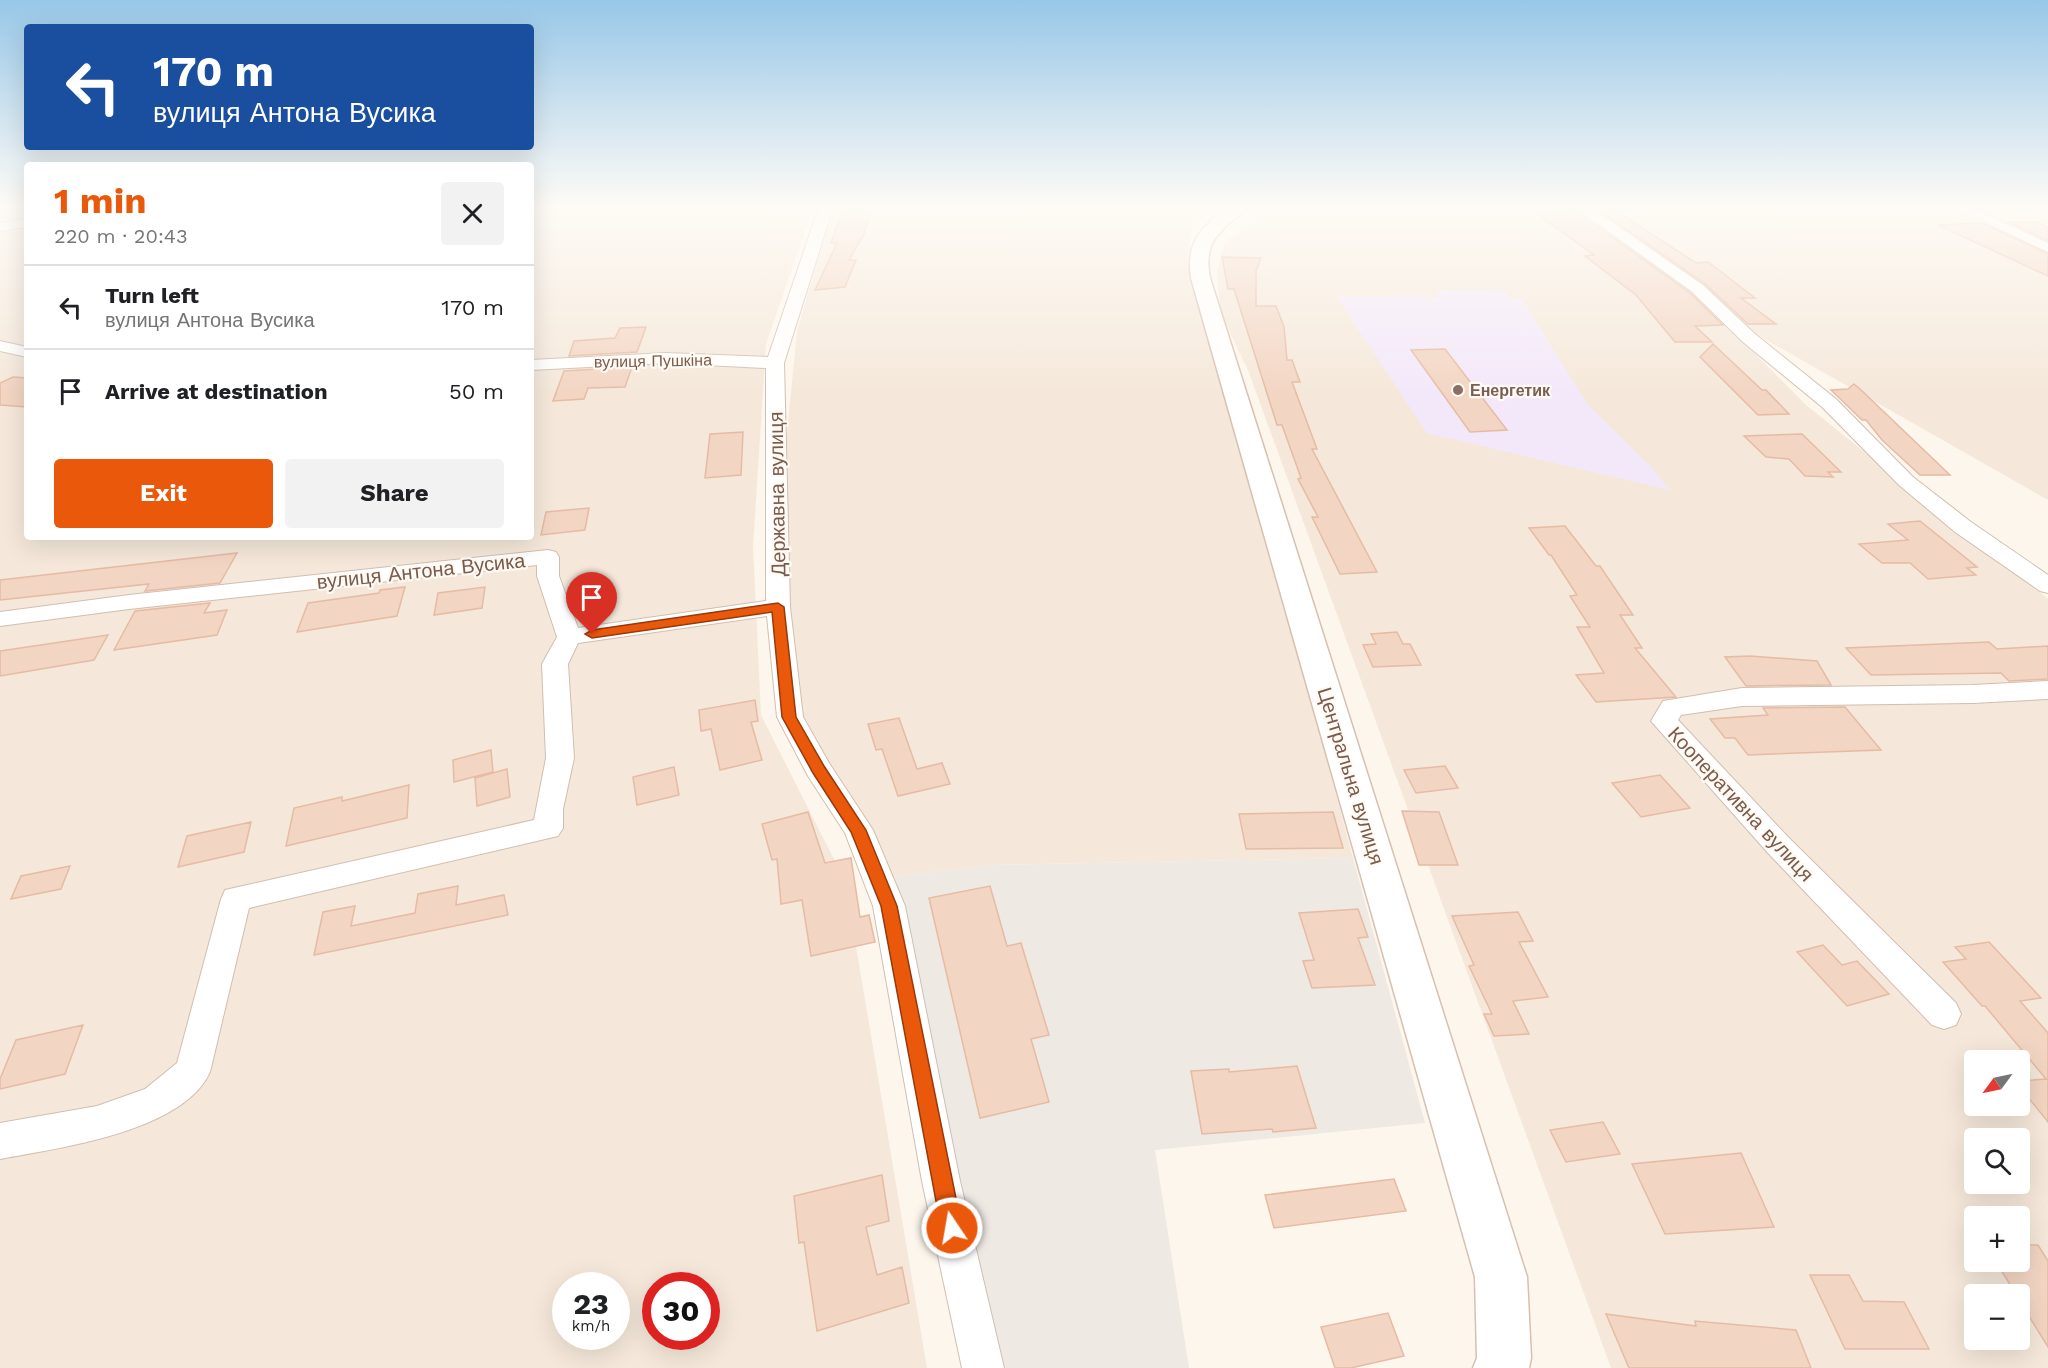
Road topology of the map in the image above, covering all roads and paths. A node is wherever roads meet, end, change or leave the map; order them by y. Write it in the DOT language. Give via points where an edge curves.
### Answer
graph roads {
  1 [pos="806,268"];
  2 [pos="1199,268"];
  3 [pos="1668,268"];
  4 [pos="0,346"];
  5 [pos="24,351"];
  6 [pos="775,363"];
  7 [pos="534,365"];
  8 [pos="2048,586"];
  9 [pos="778,607"];
  10 [pos="0,620"];
  11 [pos="569,637"];
  12 [pos="2048,690"];
  13 [pos="1944,1014"];
  14 [pos="0,1140"];
  15 [pos="982,1368"];
  16 [pos="1501,1368"];
  1 -- 6 [label="street, Державна вулиця"];
  2 -- 16 [label="main road, Центральна вулиця" via="1501,1277"];
  3 -- 8 [label="street" via="1697,288 1749,338 1829,403 1905,481"];
  4 -- 5 [label="street"];
  6 -- 7 [label="street, вулиця Пушкіна" via="666,358"];
  6 -- 9 [label="street, Державна вулиця"];
  9 -- 11 [label="street"];
  9 -- 15 [label="street, Державна вулиця" via="789,717 858,830 889,906 941,1181"];
  10 -- 11 [label="street, вулиця Антона Вусика" via="548,556 548,576"];
  11 -- 14 [label="street" via="555,664 560,758 548,828 236,899 192,1072 157,1101 97,1124"];
  12 -- 13 [label="street, Кооперативна вулиця" via="1742,697 1672,707 1664,721 1778,845"];
}
